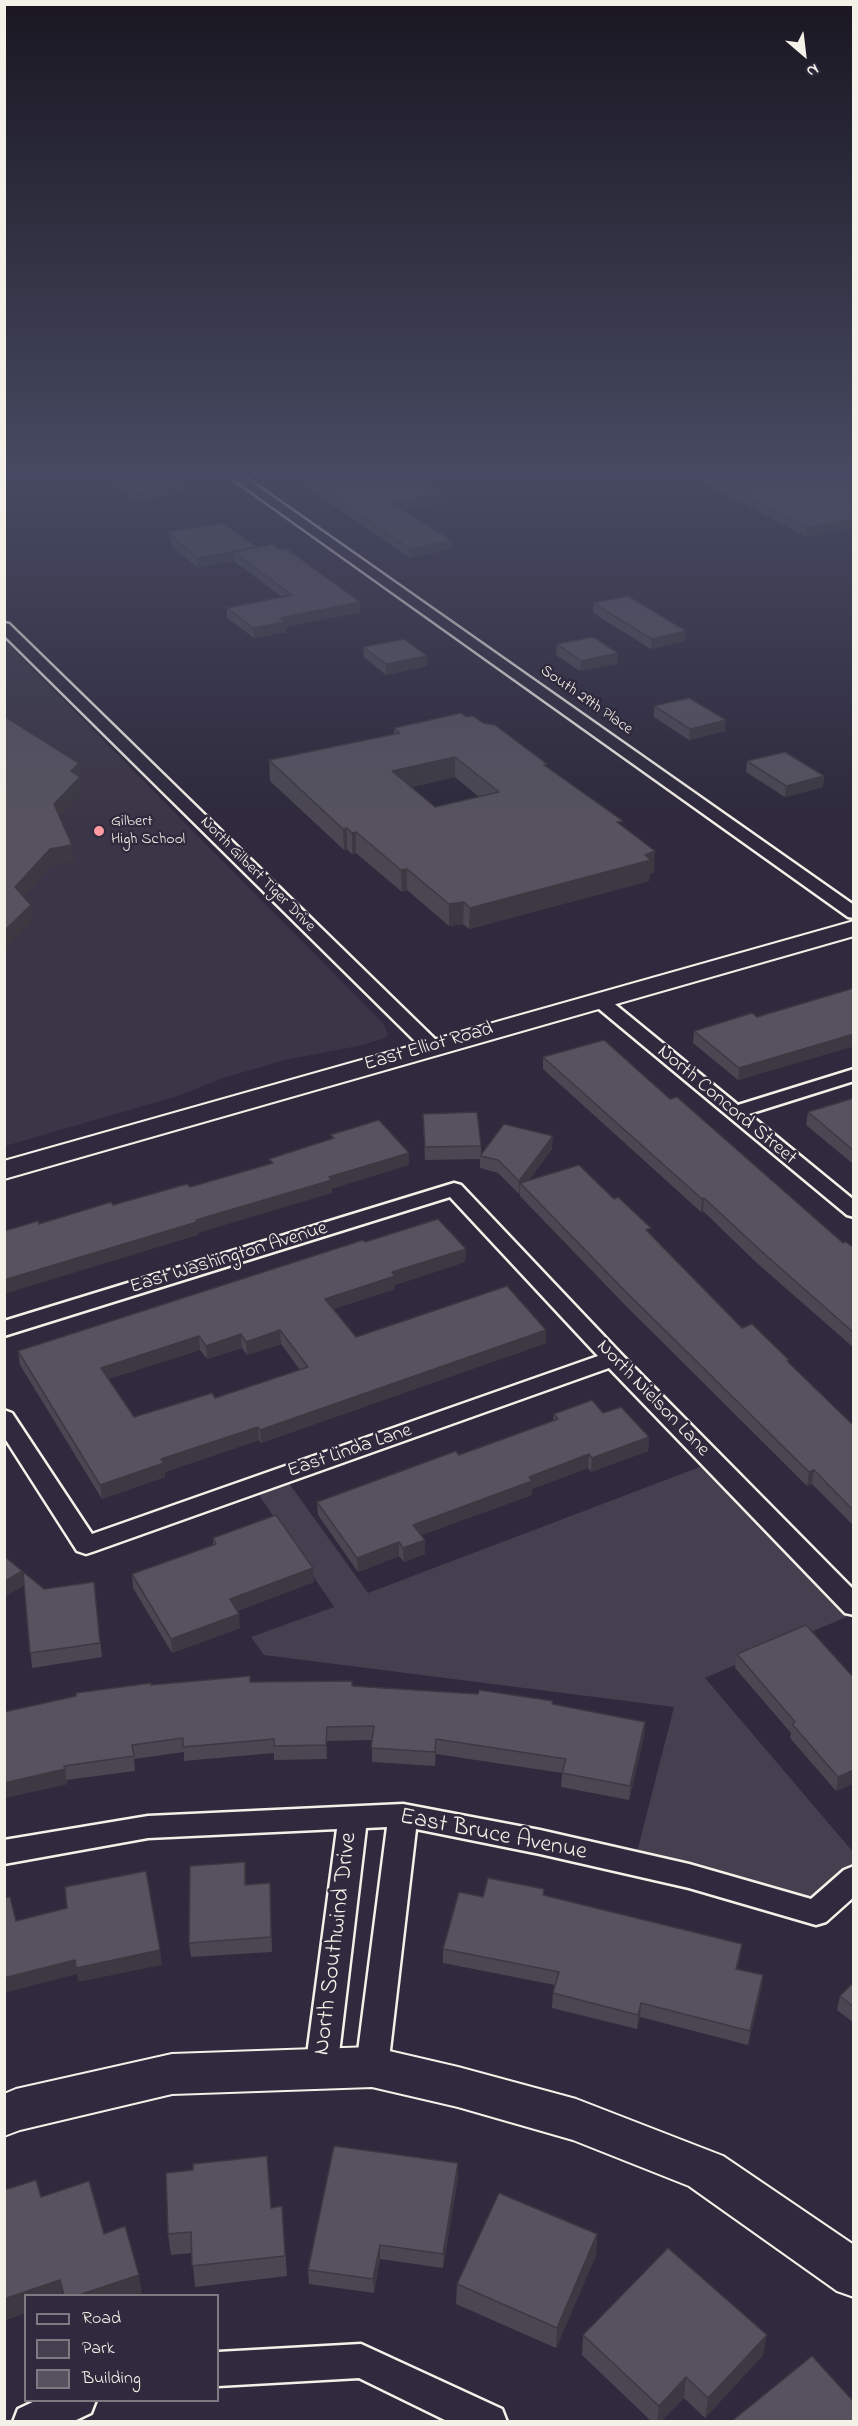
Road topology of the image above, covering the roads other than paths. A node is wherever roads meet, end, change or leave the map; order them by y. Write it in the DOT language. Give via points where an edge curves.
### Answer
graph roads {
  1 [pos="398,591"];
  2 [pos="4,627"];
  3 [pos="854,914"];
  4 [pos="854,928"];
  5 [pos="599,1000"];
  6 [pos="432,1047"];
  7 [pos="854,1075"];
  8 [pos="734,1113"];
  9 [pos="4,1170"];
  10 [pos="454,1189"];
  11 [pos="854,1211"];
  12 [pos="4,1329"];
  13 [pos="613,1359"];
  14 [pos="4,1418"];
  15 [pos="854,1606"];
  16 [pos="403,1815"];
  17 [pos="353,1818"];
  18 [pos="4,1852"];
  19 [pos="854,1878"];
  20 [pos="372,2067"];
  21 [pos="321,2070"];
  22 [pos="4,2115"];
  23 [pos="854,2274"];
  24 [pos="219,2370"];
  25 [pos="74,2402"];
  26 [pos="31,2421"];
  27 [pos="489,2421"];
  1 -- 3 [label="street, South 29th Place"];
  2 -- 6 [label="street, North Gilbert Tiger Drive"];
  4 -- 5 [label="main road, East Elliot Road"];
  5 -- 6 [label="main road, East Elliot Road"];
  5 -- 8 [label="street, North Concord Street"];
  6 -- 9 [label="main road, East Elliot Road"];
  7 -- 8 [label="street"];
  8 -- 11 [label="street, North Concord Street"];
  10 -- 12 [label="street, East Washington Avenue"];
  10 -- 13 [label="street, North Nielson Lane"];
  13 -- 14 [label="street, East Linda Lane" via="86,1545"];
  13 -- 15 [label="street, North Nielson Lane"];
  16 -- 17 [label="street, East Bruce Avenue"];
  16 -- 19 [label="street, East Bruce Avenue" via="689,1876 816,1913"];
  16 -- 20 [label="street"];
  17 -- 18 [label="street, East Bruce Avenue" via="148,1827"];
  17 -- 21 [label="street, North Southwind Drive"];
  20 -- 21 [label="main road"];
  20 -- 23 [label="main road" via="576,2120 706,2171"];
  21 -- 22 [label="main road" via="172,2074"];
  24 -- 27 [label="street" via="361,2361"];
  25 -- 26 [label="street"];
}
